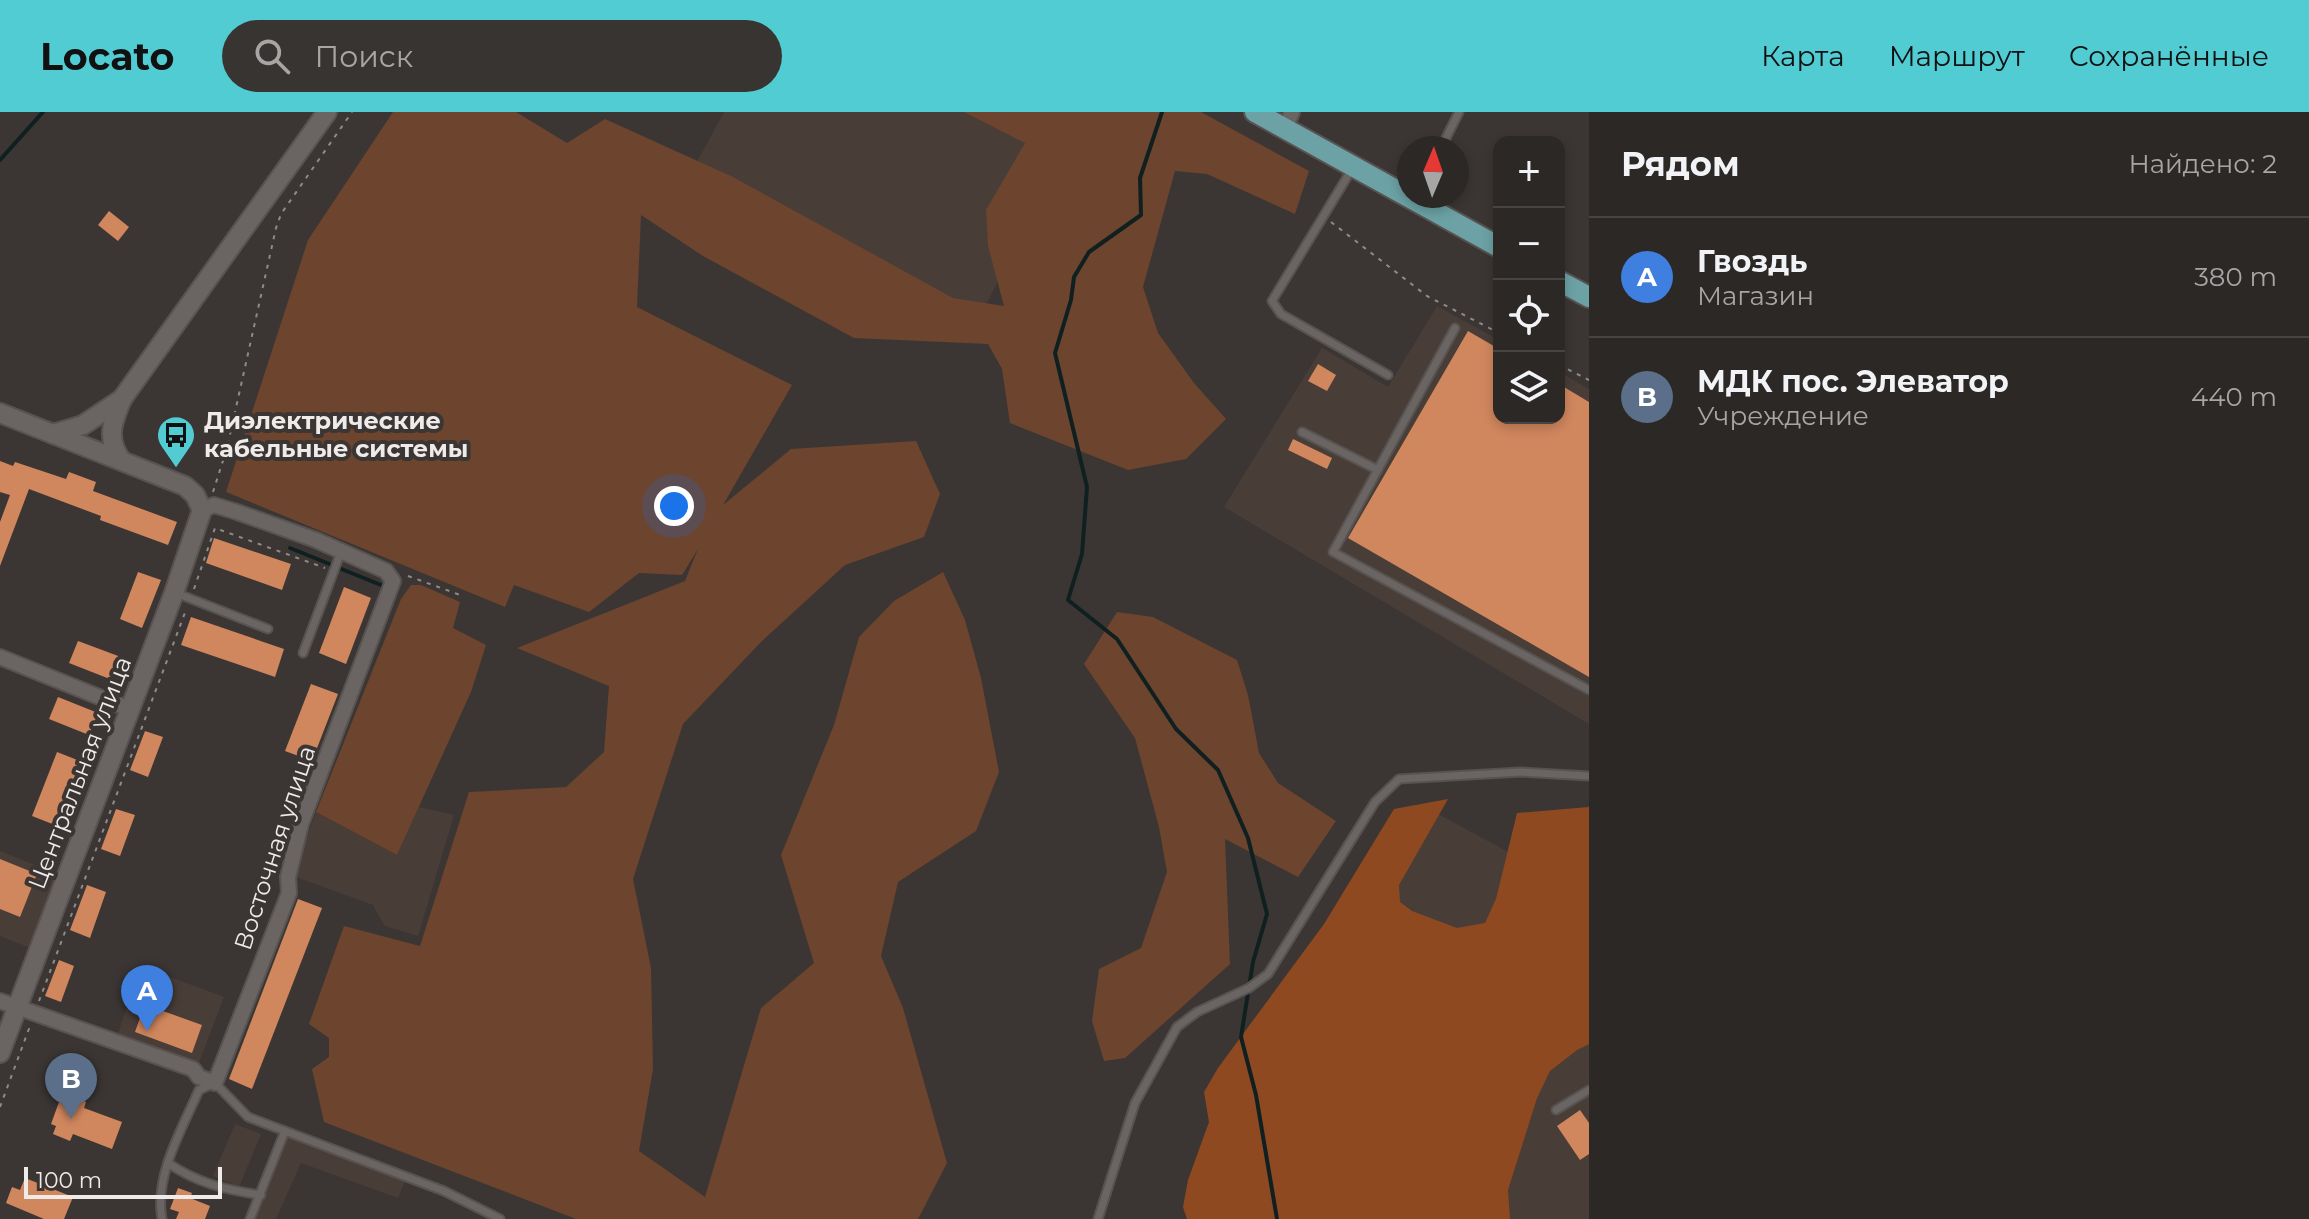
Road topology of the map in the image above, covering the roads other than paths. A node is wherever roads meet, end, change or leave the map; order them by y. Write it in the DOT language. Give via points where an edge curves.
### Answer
graph roads {
  1 [pos="327,112"];
  2 [pos="1255,112"];
  3 [pos="1459,112"];
  4 [pos="1289,120"];
  5 [pos="1447,136"];
  6 [pos="1353,167"];
  7 [pos="1397,189"];
  8 [pos="1433,208"];
  9 [pos="1493,243"];
  10 [pos="1565,284"];
  11 [pos="1589,297"];
  12 [pos="1455,328"];
  13 [pos="1388,375"];
  14 [pos="122,399"];
  15 [pos="0,413"];
  16 [pos="1302,432"];
  17 [pos="53,434"];
  18 [pos="121,460"];
  19 [pos="1378,470"];
  20 [pos="202,510"];
  21 [pos="341,552"];
  22 [pos="182,596"];
  23 [pos="268,629"];
  24 [pos="303,653"];
  25 [pos="0,657"];
  26 [pos="1589,690"];
  27 [pos="129,709"];
  28 [pos="1589,776"];
  29 [pos="17,1008"];
  30 [pos="0,1053"];
  31 [pos="215,1083"];
  32 [pos="1589,1090"];
  33 [pos="1556,1110"];
  34 [pos="285,1131"];
  35 [pos="168,1163"];
  36 [pos="261,1195"];
  37 [pos="162,1219"];
  38 [pos="250,1219"];
  39 [pos="500,1219"];
  40 [pos="1098,1219"];
  1 -- 14 [label="street"];
  2 -- 4 [label="main road"];
  3 -- 5 [label="lane"];
  4 -- 6 [label="main road"];
  6 -- 7 [label="main road"];
  6 -- 13 [label="lane" via="1272,301 1281,314"];
  8 -- 9 [label="main road"];
  10 -- 11 [label="main road"];
  12 -- 19 [label="lane"];
  14 -- 17 [label="street" via="83,425"];
  14 -- 18 [label="street" via="110,429 112,447"];
  15 -- 17 [label="street"];
  16 -- 19 [label="lane"];
  17 -- 18 [label="street"];
  18 -- 20 [label="street" via="185,486"];
  19 -- 26 [label="lane" via="1333,552"];
  20 -- 21 [label="street" via="214,505"];
  20 -- 22 [label="street, Центральная улица"];
  21 -- 24 [label="lane"];
  21 -- 31 [label="street, Восточная улица" via="392,578 301,824 289,893"];
  22 -- 23 [label="lane"];
  22 -- 27 [label="street, Центральная улица"];
  25 -- 27 [label="street"];
  27 -- 29 [label="street, Центральная улица"];
  28 -- 40 [label="lane" via="1521,772 1399,779 1375,802 1268,974 1177,1027 1135,1103"];
  29 -- 30 [label="street, Центральная улица"];
  29 -- 31 [label="street" via="193,1069"];
  31 -- 34 [label="lane" via="248,1117"];
  31 -- 35 [label="lane" via="199,1090"];
  32 -- 33 [label="lane"];
  34 -- 36 [label="lane"];
  34 -- 39 [label="lane" via="444,1191"];
  35 -- 36 [label="lane" via="221,1189"];
  35 -- 37 [label="lane" via="159,1203"];
  36 -- 38 [label="lane"];
}
